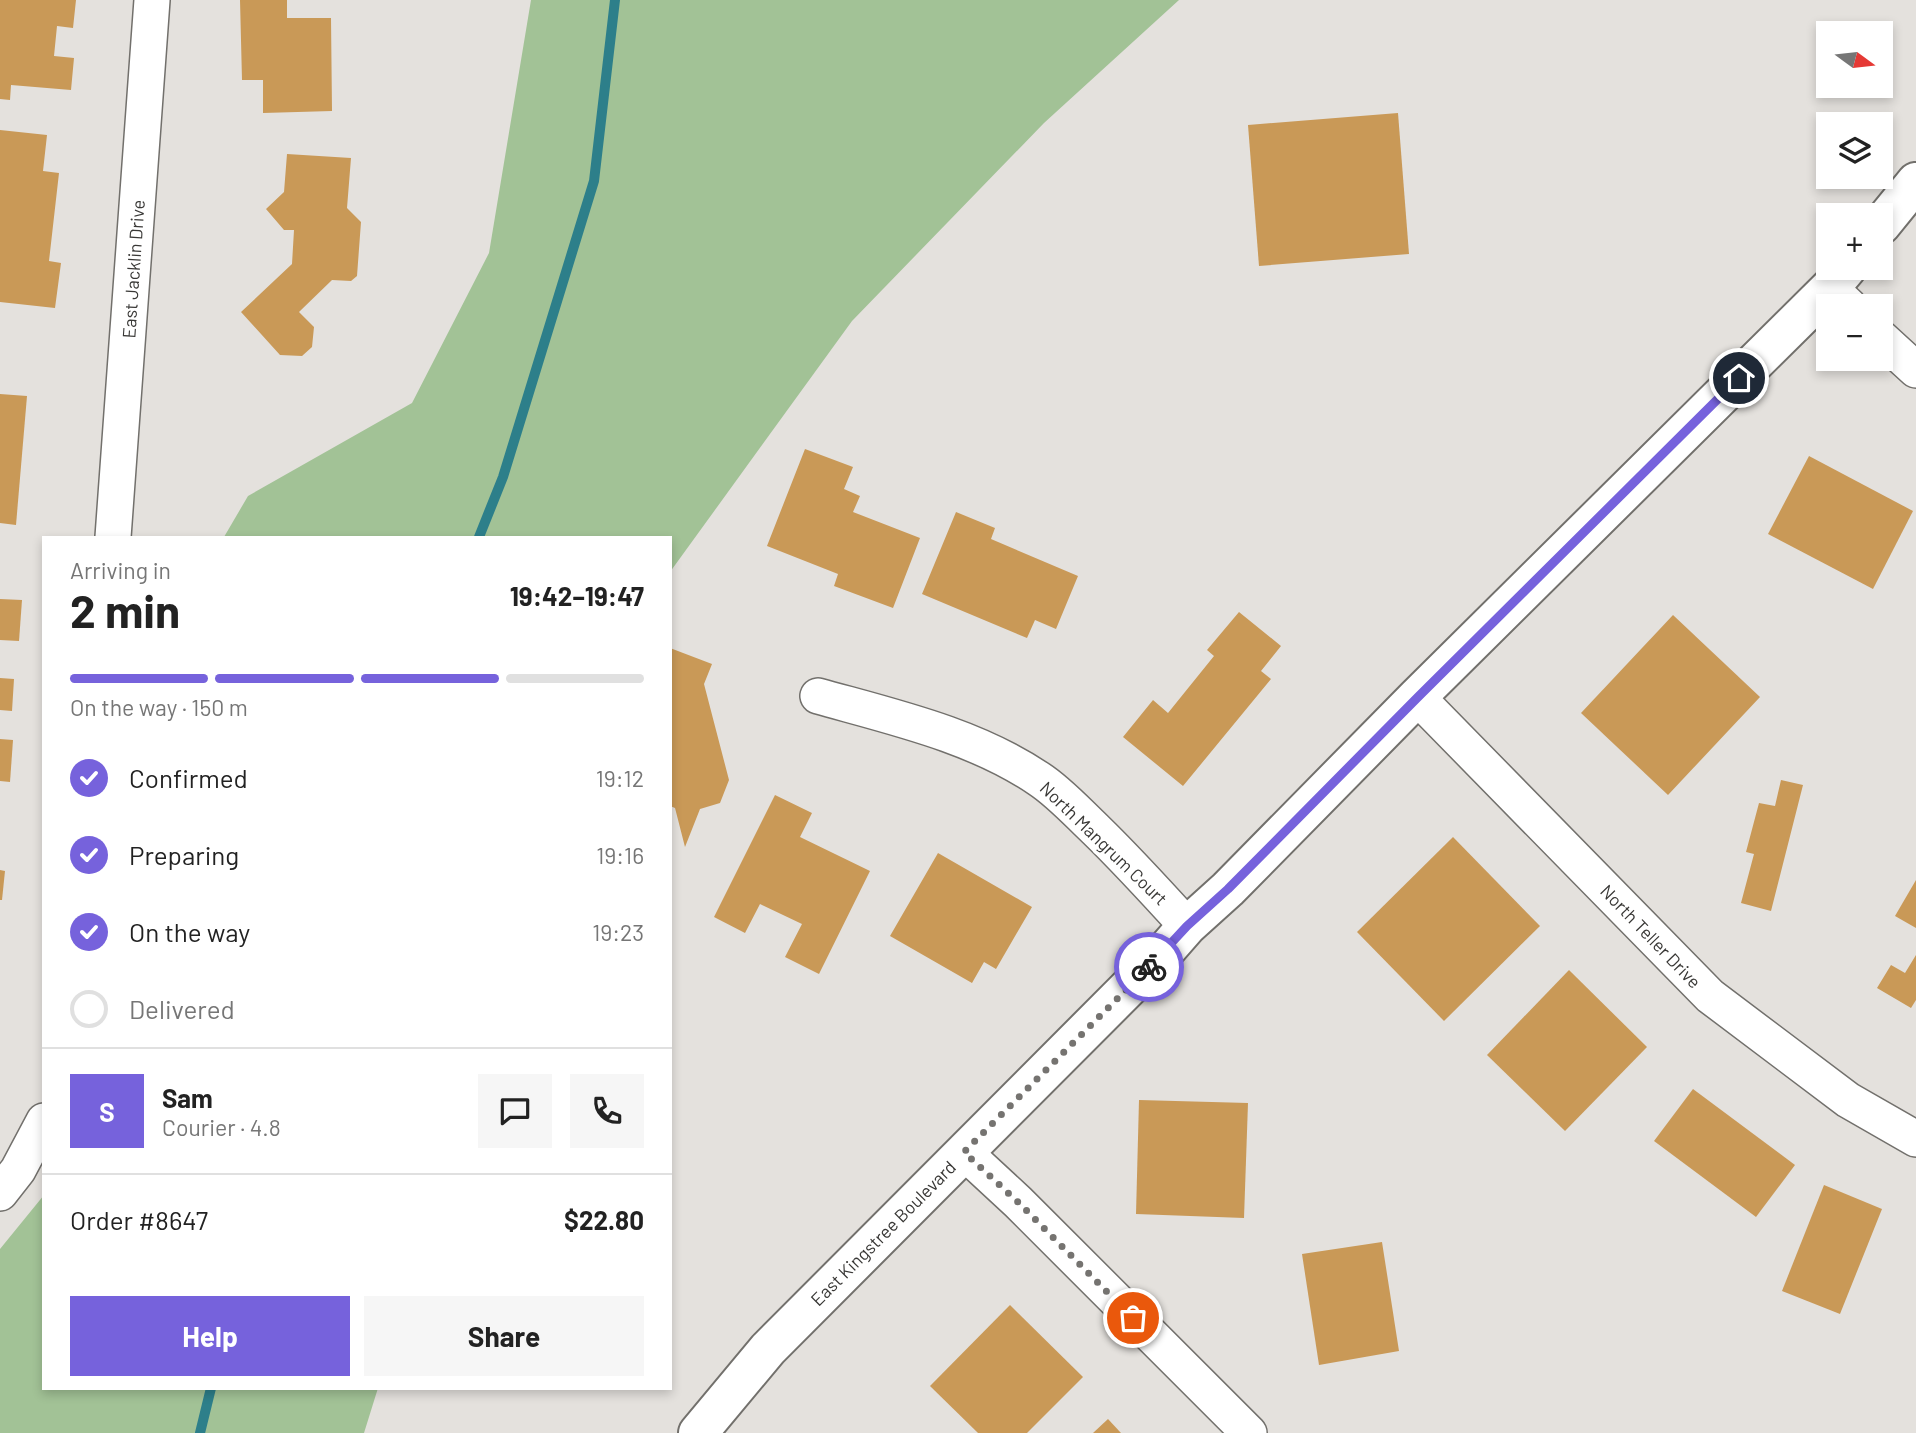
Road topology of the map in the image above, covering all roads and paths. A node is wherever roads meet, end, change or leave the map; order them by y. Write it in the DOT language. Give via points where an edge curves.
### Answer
graph roads {
  1 [pos="152,0"];
  2 [pos="1916,182"];
  3 [pos="1893,210"];
  4 [pos="1842,287"];
  5 [pos="1893,349"];
  6 [pos="1916,370"];
  7 [pos="113,536"];
  8 [pos="818,696"];
  9 [pos="1418,697"];
  10 [pos="1187,926"];
  11 [pos="42,1125"];
  12 [pos="1916,1139"];
  13 [pos="964,1152"];
  14 [pos="0,1193"];
  15 [pos="698,1433"];
  16 [pos="1249,1433"];
  1 -- 7 [label="street, East Jacklin Drive"];
  2 -- 3 [label="street"];
  4 -- 9 [label="street, East Kingstree Boulevard"];
  5 -- 6 [label="street"];
  8 -- 10 [label="street, North Mangrum Court" via="955,737 1040,779 1141,874"];
  9 -- 10 [label="street, East Kingstree Boulevard"];
  9 -- 12 [label="street, North Teller Drive" via="1710,996 1848,1100"];
  10 -- 13 [label="street, East Kingstree Boulevard"];
  11 -- 14 [label="street"];
  13 -- 15 [label="street, East Kingstree Boulevard" via="768,1349"];
  13 -- 16 [label="street"];
}
